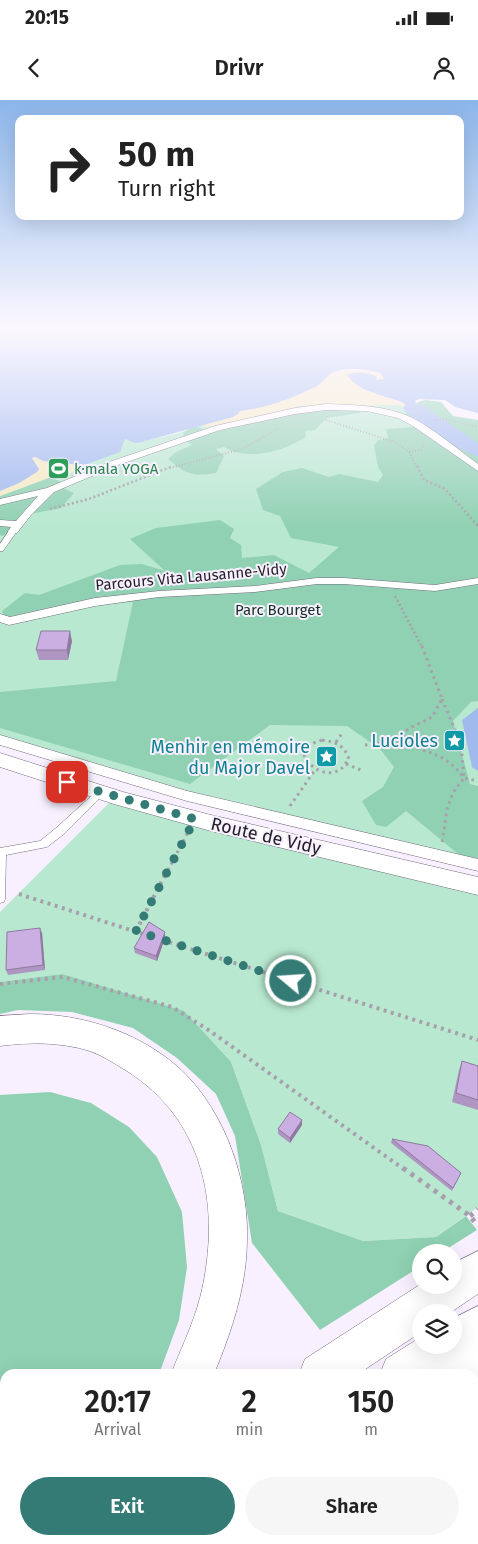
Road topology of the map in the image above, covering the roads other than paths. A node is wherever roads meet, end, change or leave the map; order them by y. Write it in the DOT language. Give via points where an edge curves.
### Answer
graph roads {
  1 [pos="478,468"];
  2 [pos="50,490"];
  3 [pos="0,502"];
  4 [pos="0,523"];
  5 [pos="16,527"];
  6 [pos="0,548"];
  7 [pos="478,581"];
  8 [pos="0,618"];
  9 [pos="0,740"];
  10 [pos="0,760"];
  11 [pos="101,792"];
  12 [pos="1,852"];
  13 [pos="478,864"];
  14 [pos="478,886"];
  15 [pos="0,899"];
  16 [pos="0,1031"];
  17 [pos="478,1271"];
  18 [pos="478,1327"];
  19 [pos="462,1337"];
  20 [pos="433,1354"];
  21 [pos="194,1369"];
  22 [pos="328,1369"];
  23 [pos="409,1369"];
  1 -- 2 [label="street" via="401,416 367,408 326,407 218,428 115,463"];
  2 -- 3 [label="street"];
  2 -- 5 [label="street"];
  4 -- 5 [label="street"];
  5 -- 6 [label="lane"];
  7 -- 8 [label="street, Parcours Vita Lausanne-Vidy" via="435,588 317,581 254,589 159,594 95,602 9,621"];
  9 -- 13 [label="street" via="186,796"];
  10 -- 11 [label="street, Route de Vidy"];
  11 -- 12 [label="lane" via="43,844"];
  11 -- 14 [label="street, Route de Vidy" via="195,819"];
  12 -- 15 [label="lane"];
  16 -- 21 [label="main road" via="55,1029 110,1043 157,1070 195,1111 221,1170 229,1229 220,1299"];
  17 -- 22 [label="main road"];
  18 -- 19 [label="main road"];
  20 -- 23 [label="main road"];
}
